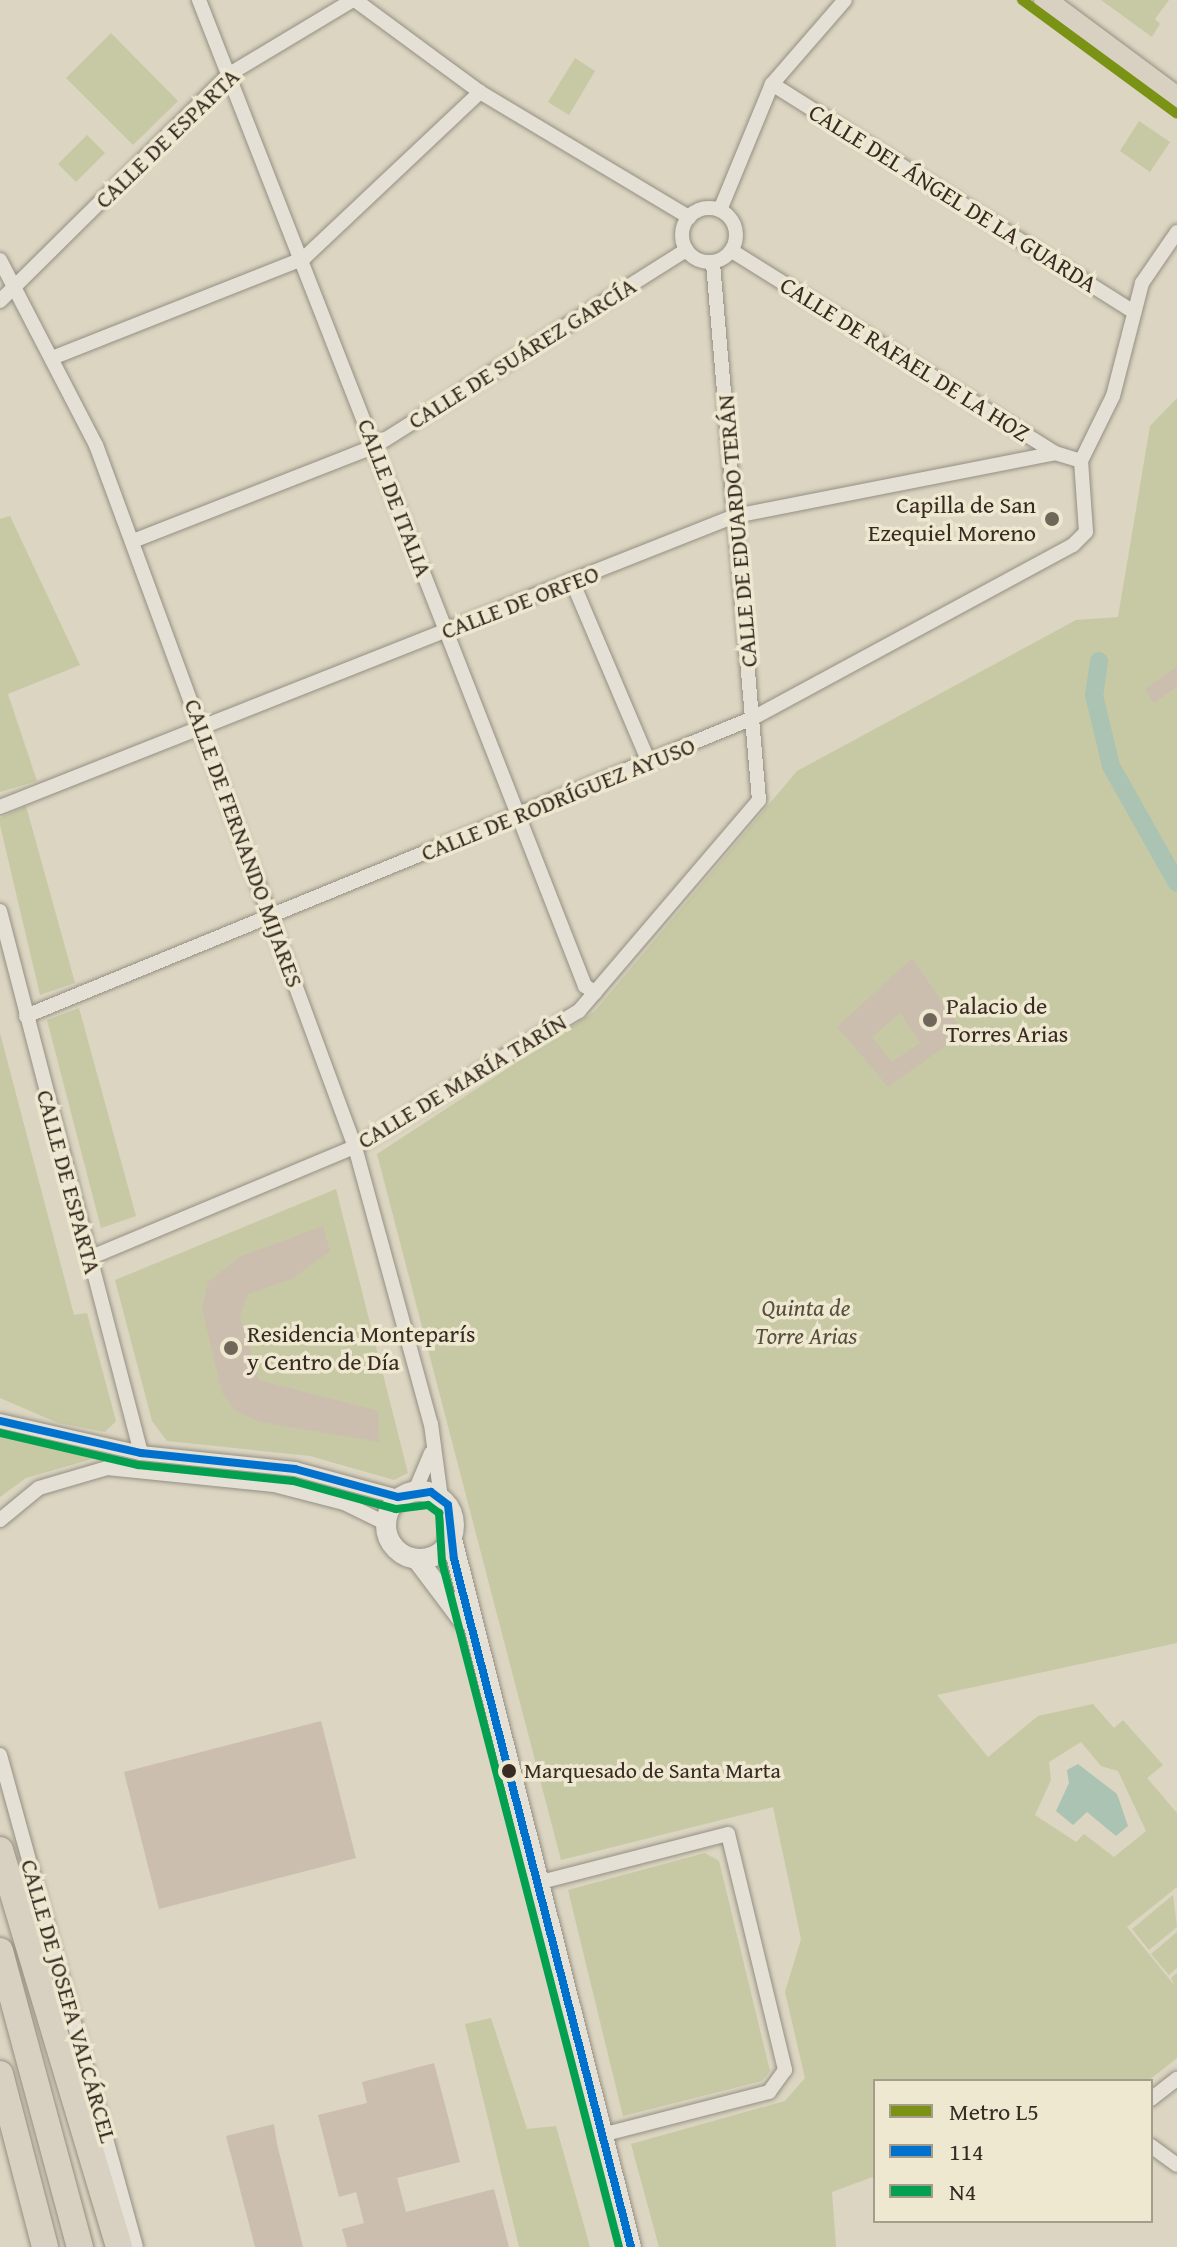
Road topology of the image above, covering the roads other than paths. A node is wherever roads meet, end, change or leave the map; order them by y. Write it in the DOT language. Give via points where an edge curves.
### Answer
graph roads {
  1 [pos="199,0"];
  2 [pos="354,0"];
  3 [pos="845,0"];
  4 [pos="1055,3"];
  5 [pos="228,75"];
  6 [pos="772,84"];
  7 [pos="480,92"];
  8 [pos="1177,98"];
  9 [pos="720,210"];
  10 [pos="689,217"];
  11 [pos="1177,232"];
  12 [pos="686,250"];
  13 [pos="732,251"];
  14 [pos="304,258"];
  15 [pos="0,260"];
  16 [pos="713,263"];
  17 [pos="14,287"];
  18 [pos="0,301"];
  19 [pos="1134,312"];
  20 [pos="52,358"];
  21 [pos="375,446"];
  22 [pos="1055,453"];
  23 [pos="1081,461"];
  24 [pos="735,516"];
  25 [pos="133,541"];
  26 [pos="572,581"];
  27 [pos="446,631"];
  28 [pos="753,718"];
  29 [pos="203,727"];
  30 [pos="649,762"];
  31 [pos="759,800"];
  32 [pos="0,807"];
  33 [pos="518,816"];
  34 [pos="0,911"];
  35 [pos="271,915"];
  36 [pos="595,992"];
  37 [pos="26,1016"];
  38 [pos="355,1147"];
  39 [pos="89,1258"];
  40 [pos="0,1421"];
  41 [pos="433,1445"];
  42 [pos="141,1453"];
  43 [pos="406,1494"];
  44 [pos="441,1498"];
  45 [pos="0,1520"];
  46 [pos="385,1523"];
  47 [pos="452,1539"];
  48 [pos="417,1559"];
  49 [pos="478,1652"];
  50 [pos="0,1755"];
  51 [pos="0,1850"];
  52 [pos="537,1883"];
  53 [pos="0,1951"];
  54 [pos="0,2074"];
  55 [pos="1177,2079"];
  56 [pos="1153,2097"];
  57 [pos="602,2135"];
  58 [pos="1153,2147"];
  59 [pos="1177,2165"];
  60 [pos="45,2247"];
  61 [pos="80,2247"];
  62 [pos="119,2247"];
  63 [pos="136,2247"];
  64 [pos="631,2247"];
  1 -- 5 [label="street, CALLE DE ITALIA"];
  2 -- 5 [label="street, CALLE DE ESPARTA"];
  2 -- 7 [label="street"];
  3 -- 6 [label="street"];
  4 -- 8 [label="main road"];
  5 -- 14 [label="street, CALLE DE ITALIA"];
  5 -- 17 [label="street, CALLE DE ESPARTA"];
  6 -- 9 [label="street"];
  6 -- 19 [label="street, CALLE DEL ÁNGEL DE LA GUARDA"];
  7 -- 10 [label="street"];
  7 -- 14 [label="street"];
  9 -- 10 [label="street" via="704,208"];
  9 -- 13 [label="street" via="736,228"];
  10 -- 12 [label="street" via="682,233"];
  11 -- 19 [label="street" via="1142,283"];
  12 -- 16 [label="street"];
  12 -- 21 [label="street, CALLE DE SUÁREZ GARCÍA"];
  13 -- 16 [label="street"];
  13 -- 22 [label="street, CALLE DE RAFAEL DE LA HOZ"];
  14 -- 20 [label="street"];
  14 -- 21 [label="street, CALLE DE ITALIA"];
  15 -- 17 [label="street, CALLE DE FERNANDO MIJARES"];
  16 -- 24 [label="street, CALLE DE EDUARDO TERÁN"];
  17 -- 18 [label="street, CALLE DE ESPARTA"];
  17 -- 20 [label="street, CALLE DE FERNANDO MIJARES"];
  19 -- 23 [label="street" via="1113,396"];
  20 -- 25 [label="street, CALLE DE FERNANDO MIJARES" via="96,445"];
  21 -- 25 [label="street, CALLE DE SUÁREZ GARCÍA"];
  21 -- 27 [label="street, CALLE DE ITALIA"];
  22 -- 23 [label="street, CALLE DE RAFAEL DE LA HOZ"];
  22 -- 24 [label="street, CALLE DE ORFEO"];
  23 -- 28 [label="street, CALLE DE RODRÍGUEZ AYUSO" via="1086,532 1073,545"];
  24 -- 26 [label="street, CALLE DE ORFEO"];
  24 -- 28 [label="street, CALLE DE EDUARDO TERÁN"];
  25 -- 29 [label="street, CALLE DE FERNANDO MIJARES"];
  26 -- 27 [label="street, CALLE DE ORFEO"];
  26 -- 30 [label="street"];
  27 -- 29 [label="street, CALLE DE ORFEO"];
  27 -- 33 [label="street, CALLE DE ITALIA"];
  28 -- 30 [label="street, CALLE DE RODRÍGUEZ AYUSO"];
  28 -- 31 [label="street, CALLE DE EDUARDO TERÁN"];
  29 -- 32 [label="street, CALLE DE ORFEO"];
  29 -- 35 [label="street, CALLE DE FERNANDO MIJARES"];
  30 -- 33 [label="street, CALLE DE RODRÍGUEZ AYUSO"];
  31 -- 36 [label="street, CALLE DE MARÍA TARÍN"];
  33 -- 35 [label="street, CALLE DE RODRÍGUEZ AYUSO"];
  33 -- 36 [label="street, CALLE DE ITALIA" via="585,986"];
  34 -- 37 [label="street, CALLE DE ESPARTA"];
  35 -- 37 [label="street, CALLE DE RODRÍGUEZ AYUSO"];
  35 -- 38 [label="street, CALLE DE FERNANDO MIJARES"];
  36 -- 38 [label="street, CALLE DE MARÍA TARÍN" via="579,1011"];
  37 -- 39 [label="street, CALLE DE ESPARTA"];
  38 -- 39 [label="street, CALLE DE MARÍA TARÍN"];
  38 -- 41 [label="street, CALLE DE FERNANDO MIJARES"];
  39 -- 42 [label="street, CALLE DE ESPARTA"];
  40 -- 42 [label="street"];
  41 -- 43 [label="street"];
  41 -- 44 [label="street, CALLE DE FERNANDO MIJARES"];
  42 -- 43 [label="street" via="295,1469"];
  43 -- 44 [label="street"];
  43 -- 46 [label="street"];
  44 -- 47 [label="street" via="454,1517"];
  45 -- 46 [label="street" via="39,1488 107,1468 274,1485 333,1499"];
  46 -- 48 [label="street" via="394,1548"];
  47 -- 48 [label="street" via="438,1554"];
  47 -- 49 [label="street"];
  48 -- 49 [label="street" via="455,1604"];
  49 -- 52 [label="street"];
  50 -- 63 [label="street, CALLE DE JOSEFA VALCÁRCEL"];
  51 -- 62 [label="highway"];
  52 -- 57 [label="street"];
  52 -- 57 [label="street" via="728,1834 785,2070 769,2092"];
  53 -- 61 [label="highway"];
  54 -- 60 [label="highway"];
  55 -- 56 [label="street"];
  57 -- 64 [label="street"];
  58 -- 59 [label="street"];
}
